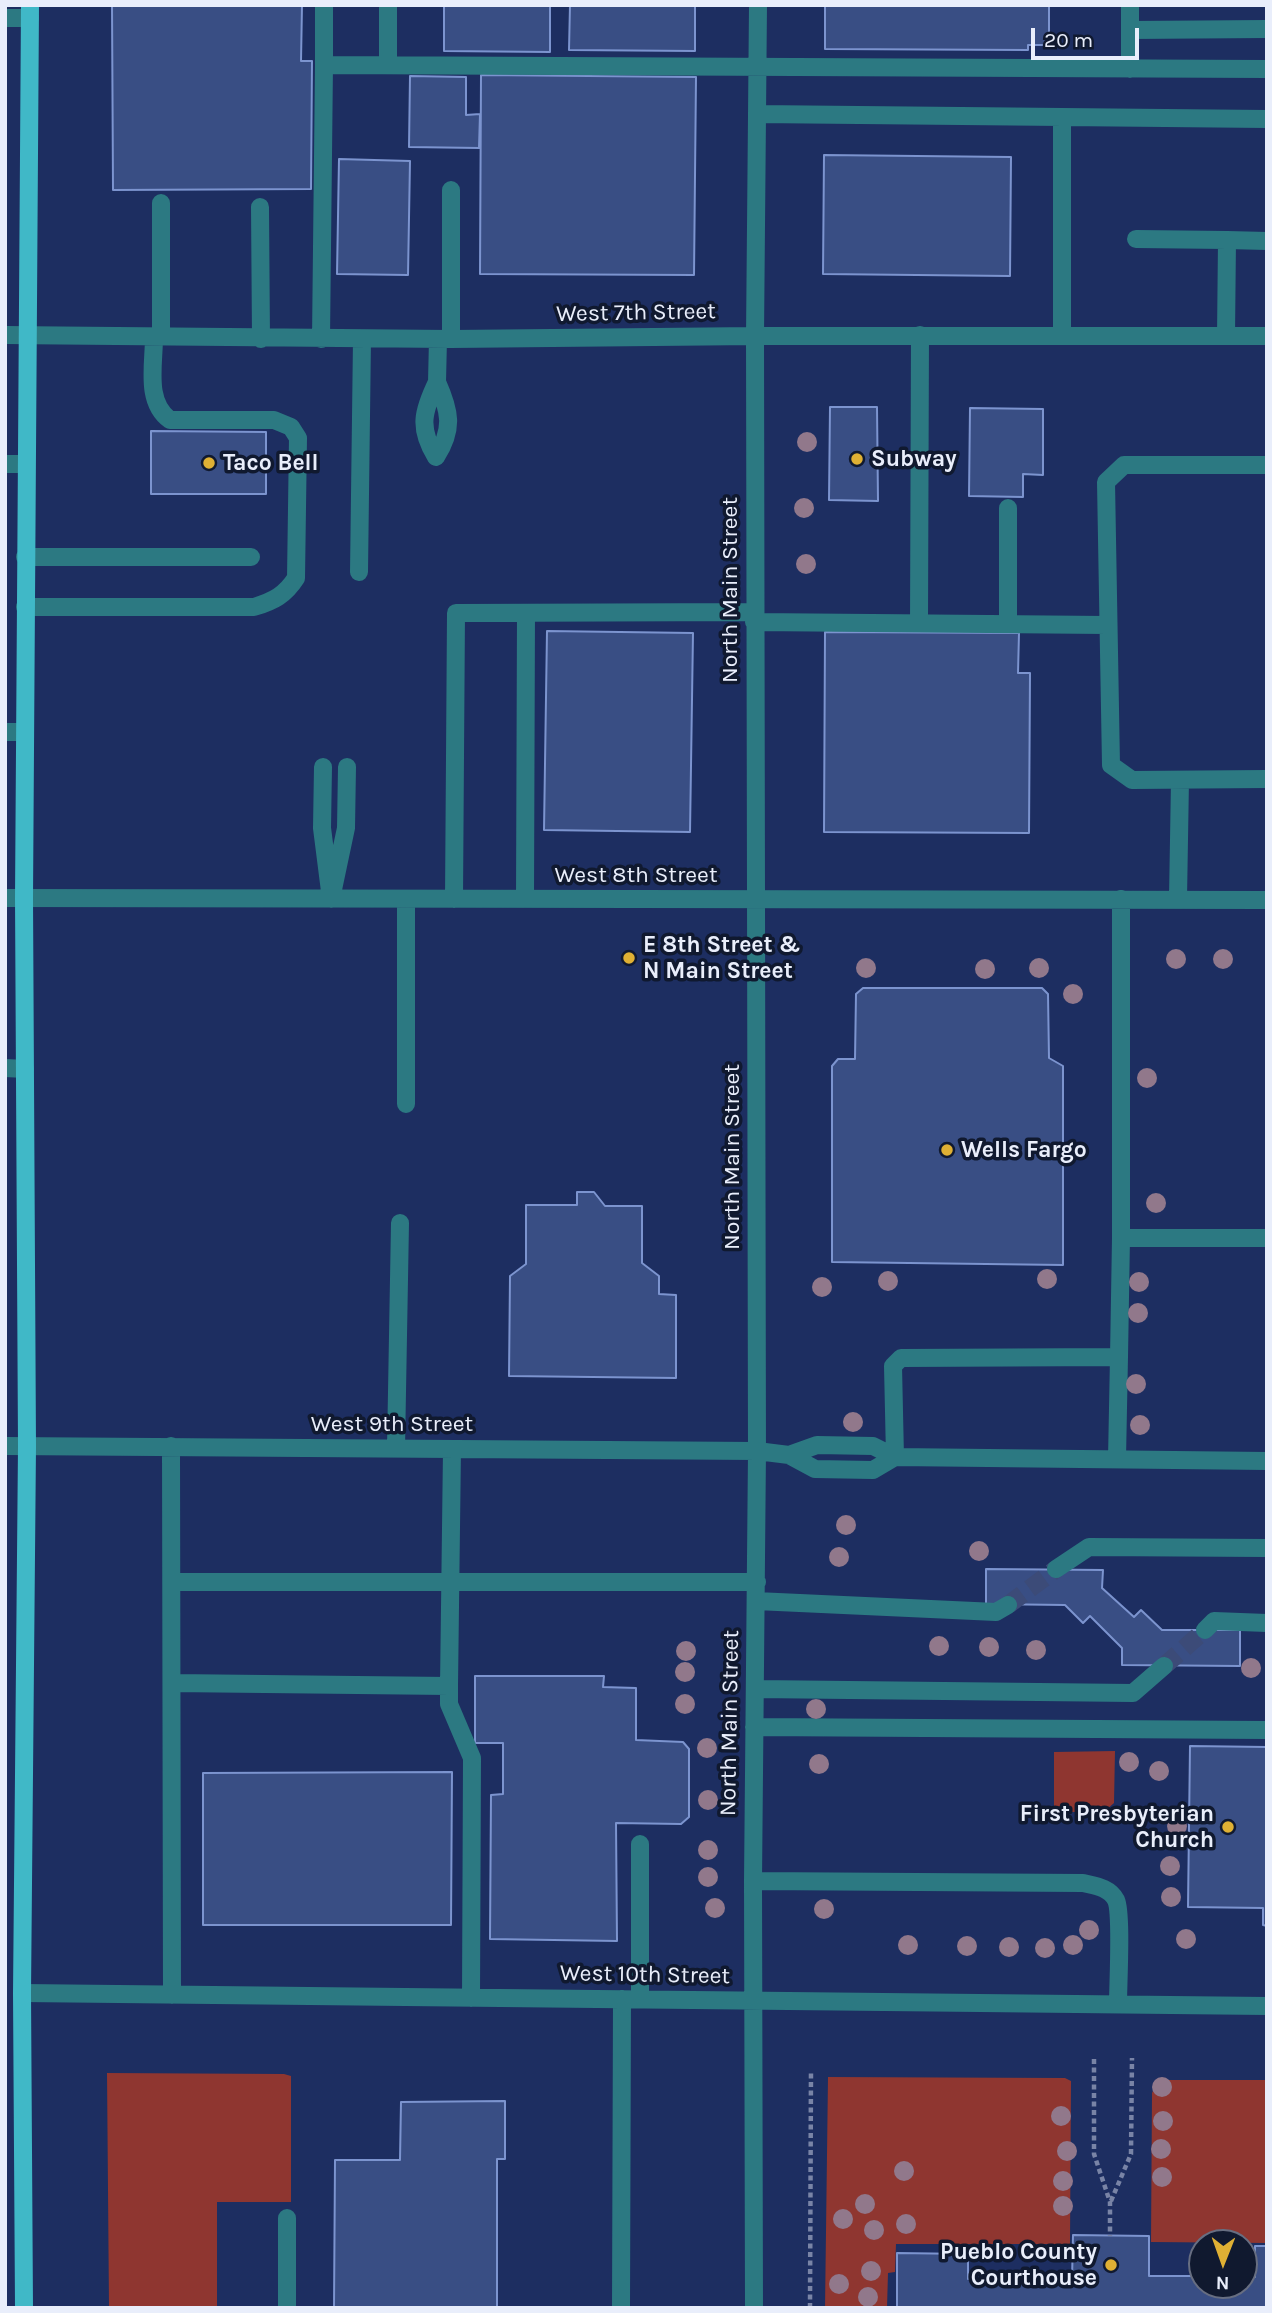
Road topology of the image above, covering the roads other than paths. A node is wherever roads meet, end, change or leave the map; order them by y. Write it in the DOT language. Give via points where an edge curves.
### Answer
graph roads {
  1 [pos="324,5"];
  2 [pos="388,5"];
  3 [pos="758,5"];
  4 [pos="1130,5"];
  5 [pos="30,12"];
  6 [pos="5,18"];
  7 [pos="1267,29"];
  8 [pos="1130,30"];
  9 [pos="324,65"];
  10 [pos="388,65"];
  11 [pos="757,66"];
  12 [pos="1130,69"];
  13 [pos="1267,69"];
  14 [pos="757,114"];
  15 [pos="1062,118"];
  16 [pos="1267,119"];
  17 [pos="451,190"];
  18 [pos="161,203"];
  19 [pos="260,207"];
  20 [pos="1136,239"];
  21 [pos="1227,240"];
  22 [pos="1267,241"];
  23 [pos="5,335"];
  24 [pos="26,335"];
  25 [pos="920,335"];
  26 [pos="1062,335"];
  27 [pos="755,336"];
  28 [pos="1226,336"];
  29 [pos="1267,336"];
  30 [pos="157,337"];
  31 [pos="261,339"];
  32 [pos="321,339"];
  33 [pos="362,339"];
  34 [pos="444,339"];
  35 [pos="437,382"];
  36 [pos="5,464"];
  37 [pos="26,464"];
  38 [pos="1267,465"];
  39 [pos="1008,508"];
  40 [pos="25,557"];
  41 [pos="251,557"];
  42 [pos="359,572"];
  43 [pos="25,607"];
  44 [pos="526,613"];
  45 [pos="754,617"];
  46 [pos="919,624"];
  47 [pos="1008,624"];
  48 [pos="1107,625"];
  49 [pos="5,732"];
  50 [pos="25,732"];
  51 [pos="323,767"];
  52 [pos="347,767"];
  53 [pos="1267,779"];
  54 [pos="1180,780"];
  55 [pos="5,898"];
  56 [pos="24,898"];
  57 [pos="331,899"];
  58 [pos="406,899"];
  59 [pos="454,899"];
  60 [pos="525,899"];
  61 [pos="1178,899"];
  62 [pos="757,900"];
  63 [pos="1121,900"];
  64 [pos="1267,900"];
  65 [pos="5,1068"];
  66 [pos="25,1069"];
  67 [pos="407,1104"];
  68 [pos="400,1223"];
  69 [pos="1121,1238"];
  70 [pos="1267,1238"];
  71 [pos="1119,1357"];
  72 [pos="5,1446"];
  73 [pos="27,1446"];
  74 [pos="172,1446"];
  75 [pos="396,1448"];
  76 [pos="452,1449"];
  77 [pos="757,1451"];
  78 [pos="895,1457"];
  79 [pos="1117,1459"];
  80 [pos="1267,1461"];
  81 [pos="1267,1548"];
  82 [pos="1056,1569"];
  83 [pos="172,1582"];
  84 [pos="450,1582"];
  85 [pos="757,1582"];
  86 [pos="756,1601"];
  87 [pos="1008,1605"];
  88 [pos="1267,1623"];
  89 [pos="1205,1630"];
  90 [pos="1164,1666"];
  91 [pos="172,1683"];
  92 [pos="449,1686"];
  93 [pos="755,1689"];
  94 [pos="754,1727"];
  95 [pos="1267,1730"];
  96 [pos="640,1844"];
  97 [pos="753,1881"];
  98 [pos="22,1993"];
  99 [pos="172,1995"];
  100 [pos="471,1998"];
  101 [pos="622,1999"];
  102 [pos="640,1999"];
  103 [pos="754,2001"];
  104 [pos="1118,2004"];
  105 [pos="1267,2006"];
  106 [pos="288,2218"];
  107 [pos="24,2308"];
  108 [pos="287,2308"];
  109 [pos="621,2308"];
  110 [pos="754,2308"];
  1 -- 9 [label="street"];
  2 -- 10 [label="street"];
  3 -- 11 [label="street, North Main Street"];
  4 -- 8 [label="street"];
  5 -- 6 [label="street"];
  5 -- 24 [label="main road"];
  7 -- 8 [label="street"];
  8 -- 12 [label="street"];
  9 -- 10 [label="street"];
  9 -- 32 [label="street"];
  10 -- 11 [label="street"];
  11 -- 12 [label="street"];
  11 -- 14 [label="street, North Main Street"];
  12 -- 13 [label="street"];
  14 -- 15 [label="street"];
  14 -- 27 [label="street, North Main Street"];
  15 -- 16 [label="street"];
  15 -- 26 [label="street"];
  17 -- 34 [label="street"];
  18 -- 30 [label="street"];
  19 -- 31 [label="street"];
  20 -- 21 [label="street"];
  21 -- 22 [label="street"];
  21 -- 28 [label="street"];
  23 -- 24 [label="street, West 7th Street"];
  24 -- 30 [label="street, West 7th Street"];
  24 -- 37 [label="main road"];
  25 -- 26 [label="street, West 7th Street"];
  25 -- 27 [label="street, West 7th Street"];
  25 -- 46 [label="street"];
  26 -- 28 [label="street, West 7th Street"];
  27 -- 34 [label="street, West 7th Street"];
  27 -- 45 [label="street, North Main Street"];
  28 -- 29 [label="street, West 7th Street"];
  30 -- 31 [label="street, West 7th Street"];
  30 -- 43 [label="street" via="154,400 170,420 274,420 291,427 298,438 296,578 273,601 254,607"];
  31 -- 32 [label="street, West 7th Street"];
  32 -- 33 [label="street, West 7th Street"];
  33 -- 34 [label="street, West 7th Street"];
  33 -- 42 [label="street"];
  34 -- 35 [label="street"];
  36 -- 37 [label="street"];
  37 -- 40 [label="main road"];
  38 -- 48 [label="street" via="1124,465 1106,482"];
  39 -- 47 [label="street"];
  40 -- 41 [label="street"];
  40 -- 43 [label="main road"];
  43 -- 50 [label="main road"];
  44 -- 45 [label="street"];
  44 -- 59 [label="street" via="456,613"];
  44 -- 60 [label="street"];
  45 -- 46 [label="street"];
  45 -- 62 [label="street, North Main Street"];
  46 -- 47 [label="street"];
  47 -- 48 [label="street"];
  48 -- 54 [label="street" via="1111,765 1132,780"];
  49 -- 50 [label="street"];
  50 -- 56 [label="main road"];
  51 -- 57 [label="street" via="322,828"];
  52 -- 57 [label="street" via="346,828"];
  53 -- 54 [label="street"];
  54 -- 61 [label="street"];
  55 -- 56 [label="street, West 8th Street"];
  56 -- 57 [label="street, West 8th Street"];
  56 -- 66 [label="main road"];
  57 -- 58 [label="street, West 8th Street"];
  58 -- 59 [label="street, West 8th Street"];
  58 -- 67 [label="street"];
  59 -- 60 [label="street, West 8th Street"];
  60 -- 62 [label="street, West 8th Street"];
  61 -- 63 [label="street, West 8th Street"];
  61 -- 64 [label="street, West 8th Street"];
  62 -- 63 [label="street, West 8th Street"];
  62 -- 77 [label="street, North Main Street"];
  63 -- 69 [label="street"];
  65 -- 66 [label="street"];
  66 -- 73 [label="main road"];
  68 -- 75 [label="street"];
  69 -- 70 [label="street"];
  69 -- 71 [label="street"];
  71 -- 78 [label="street" via="901,1358 892,1366"];
  71 -- 79 [label="street"];
  72 -- 73 [label="street, West 9th Street"];
  73 -- 74 [label="street, West 9th Street"];
  73 -- 98 [label="main road"];
  74 -- 75 [label="street, West 9th Street"];
  74 -- 83 [label="street"];
  75 -- 76 [label="street, West 9th Street"];
  76 -- 77 [label="street, West 9th Street"];
  76 -- 84 [label="street"];
  77 -- 78 [label="street, West 9th Street" via="789,1455 815,1469 873,1470"];
  77 -- 85 [label="street, North Main Street"];
  78 -- 79 [label="street"];
  79 -- 80 [label="street"];
  81 -- 82 [label="street" via="1089,1546"];
  83 -- 84 [label="street"];
  83 -- 91 [label="street"];
  84 -- 85 [label="street"];
  84 -- 92 [label="street"];
  85 -- 86 [label="street, North Main Street"];
  86 -- 87 [label="street" via="996,1612"];
  86 -- 93 [label="street, North Main Street"];
  88 -- 89 [label="street" via="1214,1622"];
  90 -- 93 [label="street" via="1133,1693"];
  91 -- 92 [label="street"];
  91 -- 99 [label="street"];
  92 -- 100 [label="street" via="449,1704 472,1758"];
  93 -- 94 [label="street, North Main Street"];
  94 -- 95 [label="street"];
  94 -- 97 [label="street, North Main Street"];
  96 -- 102 [label="street"];
  97 -- 103 [label="street, North Main Street"];
  97 -- 104 [label="street" via="1083,1883 1104,1888 1115,1899 1118,1916"];
  98 -- 99 [label="street, West 10th Street"];
  98 -- 107 [label="main road"];
  99 -- 100 [label="street, West 10th Street"];
  100 -- 101 [label="street, West 10th Street"];
  101 -- 102 [label="street, West 10th Street"];
  101 -- 109 [label="street"];
  102 -- 103 [label="street, West 10th Street"];
  103 -- 104 [label="street, West 10th Street"];
  103 -- 110 [label="street, North Main Street"];
  104 -- 105 [label="street, West 10th Street"];
  106 -- 108 [label="street"];
}
